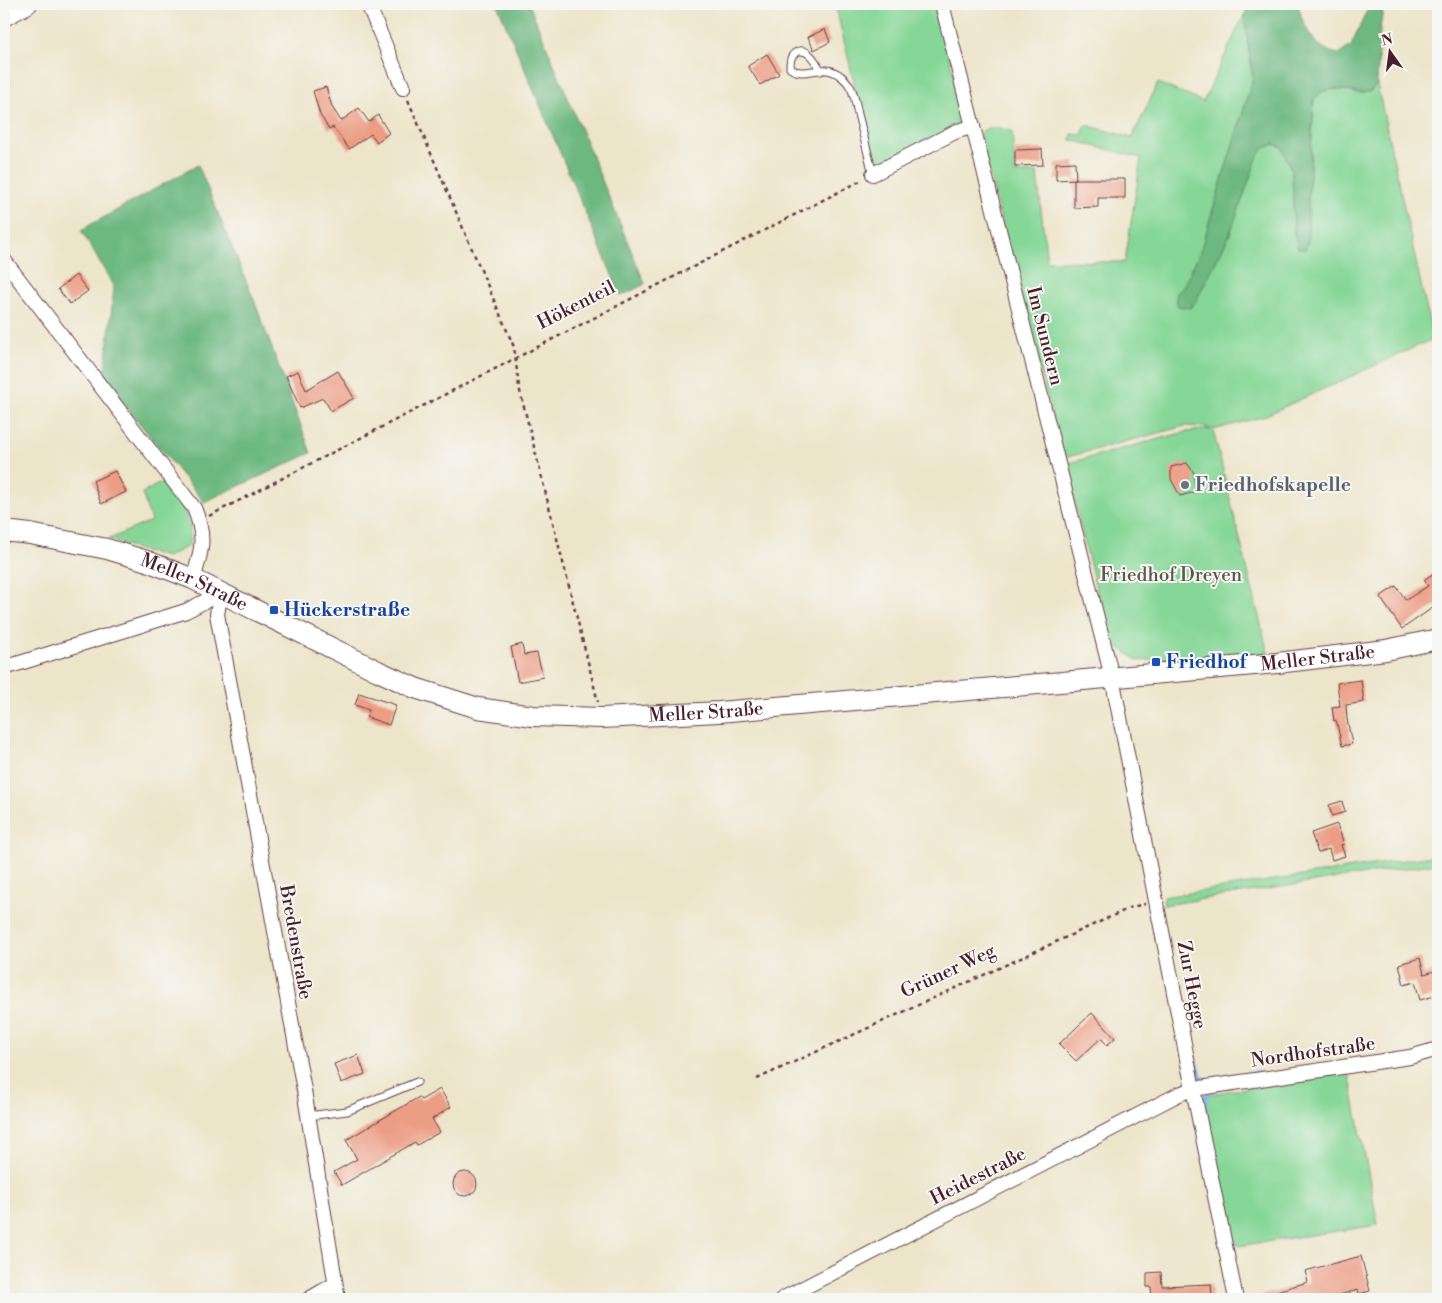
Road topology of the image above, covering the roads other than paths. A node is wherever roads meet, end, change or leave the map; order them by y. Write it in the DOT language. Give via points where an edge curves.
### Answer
graph roads {
  1 [pos="28,4"];
  2 [pos="368,4"];
  3 [pos="942,4"];
  4 [pos="4,17"];
  5 [pos="821,71"];
  6 [pos="402,88"];
  7 [pos="973,127"];
  8 [pos="873,174"];
  9 [pos="4,260"];
  10 [pos="4,531"];
  11 [pos="193,579"];
  12 [pos="221,593"];
  13 [pos="1438,639"];
  14 [pos="4,668"];
  15 [pos="1112,678"];
  16 [pos="1438,1049"];
  17 [pos="417,1082"];
  18 [pos="1193,1089"];
  19 [pos="308,1116"];
  20 [pos="335,1284"];
  21 [pos="806,1293"];
  22 [pos="309,1299"];
  23 [pos="338,1299"];
  24 [pos="782,1299"];
  25 [pos="1236,1299"];
  1 -- 4 [label="street"];
  2 -- 6 [label="street"];
  3 -- 7 [label="street, Im Sundern"];
  5 -- 8 [label="lane" via="828,70 841,76 851,89"];
  7 -- 8 [label="street" via="957,131"];
  7 -- 15 [label="street, Im Sundern"];
  9 -- 11 [label="street" via="194,508 202,538"];
  10 -- 11 [label="main road, Meller Straße" via="108,549"];
  11 -- 12 [label="main road, Meller Straße"];
  12 -- 14 [label="street" via="186,611"];
  12 -- 15 [label="main road, Meller Straße" via="416,688 478,708 533,716 602,718 719,712"];
  12 -- 19 [label="street, Bredenstraße" via="217,614"];
  13 -- 15 [label="main road, Meller Straße" via="1386,650"];
  15 -- 18 [label="street, Zur Hegge"];
  16 -- 18 [label="street, Nordhofstraße" via="1410,1057"];
  17 -- 19 [label="lane" via="347,1111"];
  18 -- 21 [label="street, Heidestraße" via="1112,1128"];
  18 -- 25 [label="street, Zur Hegge"];
  19 -- 20 [label="street, Bredenstraße"];
  20 -- 22 [label="street"];
  20 -- 23 [label="street, Bredenstraße"];
  21 -- 24 [label="street, Heidestraße"];
}
